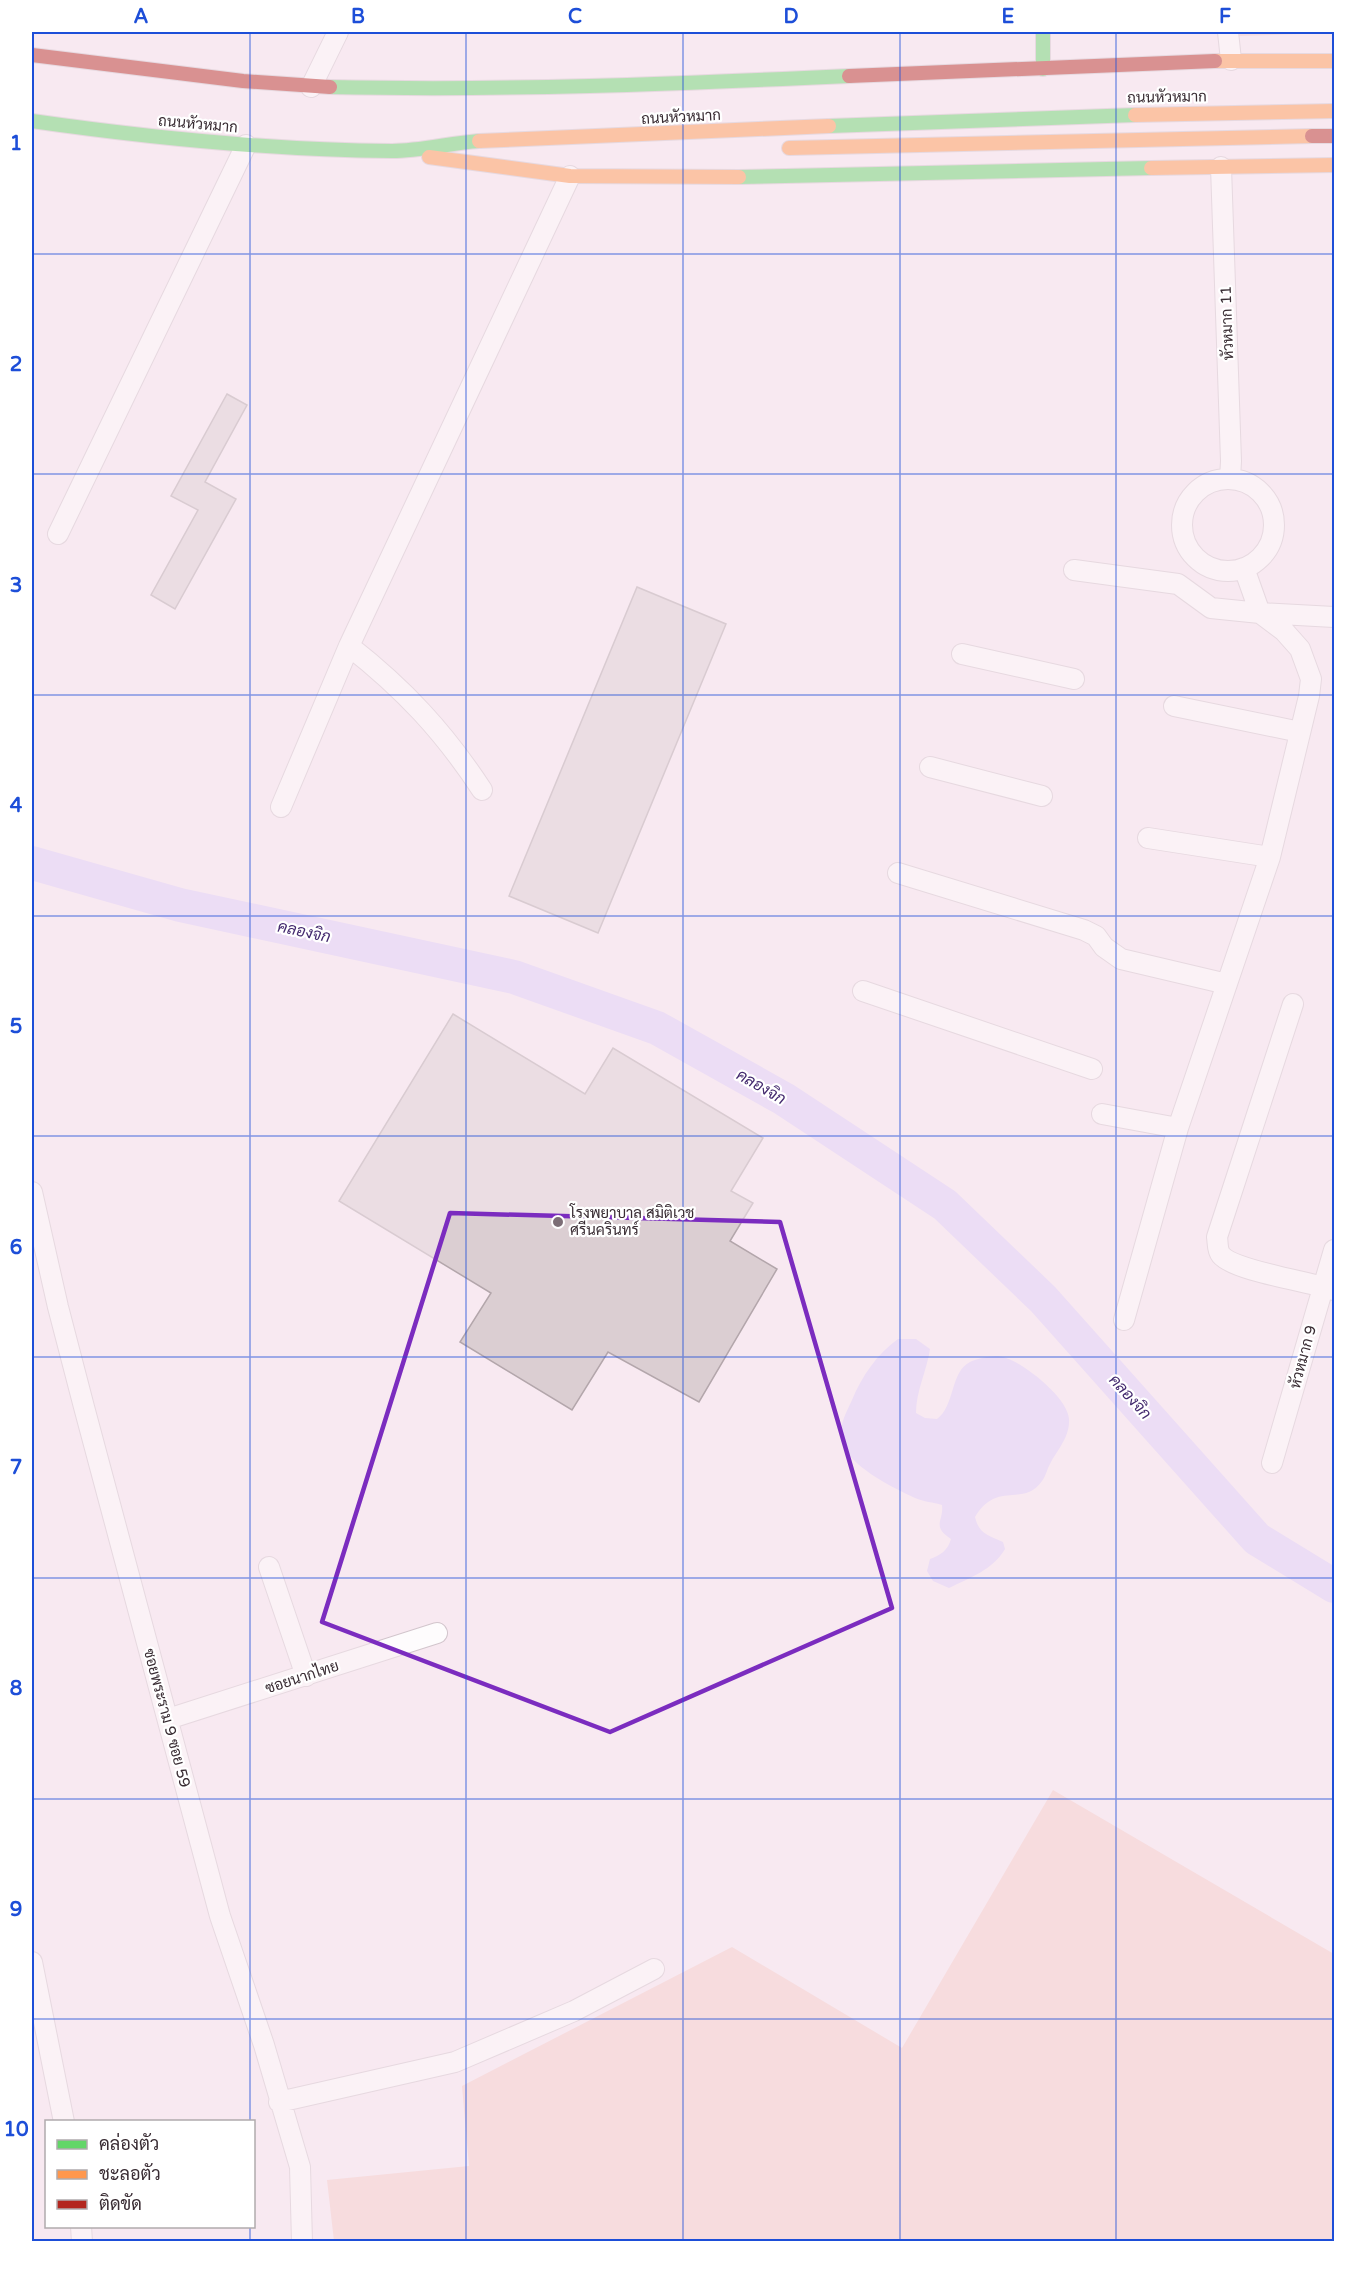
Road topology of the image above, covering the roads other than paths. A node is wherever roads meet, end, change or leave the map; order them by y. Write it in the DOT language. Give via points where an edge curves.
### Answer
graph roads {
  1 [pos="338,32"];
  2 [pos="1043,32"];
  3 [pos="1228,32"];
  4 [pos="32,55"];
  5 [pos="1231,60"];
  6 [pos="1335,61"];
  7 [pos="1043,69"];
  8 [pos="311,87"];
  9 [pos="1335,111"];
  10 [pos="32,121"];
  11 [pos="631,136"];
  12 [pos="1335,136"];
  13 [pos="246,145"];
  14 [pos="705,146"];
  15 [pos="772,148"];
  16 [pos="395,151"];
  17 [pos="1335,165"];
  18 [pos="1221,167"];
  19 [pos="570,176"];
  20 [pos="1230,479"];
  21 [pos="58,534"];
  22 [pos="1244,568"];
  23 [pos="1074,570"];
  24 [pos="1260,613"];
  25 [pos="1335,617"];
  26 [pos="349,646"];
  27 [pos="962,654"];
  28 [pos="1074,679"];
  29 [pos="1174,706"];
  30 [pos="1300,732"];
  31 [pos="930,767"];
  32 [pos="482,790"];
  33 [pos="1042,796"];
  34 [pos="281,807"];
  35 [pos="1149,838"];
  36 [pos="1270,856"];
  37 [pos="898,873"];
  38 [pos="1227,984"];
  39 [pos="863,991"];
  40 [pos="1293,1004"];
  41 [pos="1092,1069"];
  42 [pos="1102,1114"];
  43 [pos="1178,1128"];
  44 [pos="32,1196"];
  45 [pos="1335,1250"];
  46 [pos="1329,1288"];
  47 [pos="1124,1320"];
  48 [pos="1272,1463"];
  49 [pos="269,1567"];
  50 [pos="436,1633"];
  51 [pos="306,1676"];
  52 [pos="168,1719"];
  53 [pos="32,1962"];
  54 [pos="654,1969"];
  55 [pos="279,2102"];
  56 [pos="64,2120"];
  57 [pos="302,2241"];
  1 -- 8 [label="street"];
  2 -- 7 [label="main road"];
  3 -- 5 [label="street"];
  4 -- 8 [label="main road"];
  5 -- 6 [label="main road"];
  5 -- 7 [label="main road"];
  7 -- 8 [label="main road" via="598,87"];
  9 -- 11 [label="main road, ถนนหัวหมาก" via="1108,115"];
  10 -- 13 [label="main road, ถนนหัวหมาก" via="136,136"];
  11 -- 14 [label="main road"];
  11 -- 16 [label="main road, ถนนหัวหมาก" via="476,141"];
  12 -- 15 [label="main road"];
  13 -- 16 [label="main road, ถนนหัวหมาก"];
  13 -- 21 [label="street"];
  16 -- 19 [label="main road"];
  17 -- 18 [label="main road"];
  18 -- 19 [label="main road" via="740,177"];
  18 -- 20 [label="street, หัวหมาก 11"];
  19 -- 26 [label="street"];
  20 -- 22 [label="street" via="1259,490 1274,517 1269,547"];
  20 -- 22 [label="street" via="1215,481 1197,492 1184,511 1182,525 1191,553 1202,563 1216,570"];
  22 -- 24 [label="street"];
  23 -- 24 [label="street" via="1178,584 1211,608"];
  24 -- 25 [label="street"];
  24 -- 30 [label="street" via="1300,649 1311,679"];
  26 -- 32 [label="street" via="407,696 460,757"];
  26 -- 34 [label="street"];
  27 -- 28 [label="street"];
  29 -- 30 [label="street"];
  30 -- 36 [label="street"];
  31 -- 33 [label="street"];
  35 -- 36 [label="street"];
  36 -- 38 [label="street"];
  37 -- 38 [label="street" via="1084,930 1121,959"];
  38 -- 43 [label="street"];
  39 -- 41 [label="street"];
  40 -- 46 [label="street" via="1217,1237 1218,1248 1222,1256 1239,1265"];
  42 -- 43 [label="street"];
  43 -- 47 [label="street"];
  44 -- 52 [label="street, ซอยพระราม 9 ซอย 59"];
  45 -- 46 [label="street, หัวหมาก 9"];
  46 -- 48 [label="street, หัวหมาก 9"];
  49 -- 51 [label="street"];
  50 -- 51 [label="street, ซอยนากไทย"];
  51 -- 52 [label="street, ซอยนากไทย"];
  52 -- 55 [label="street, ซอยพระราม 9 ซอย 59" via="220,1916"];
  53 -- 56 [label="street"];
  54 -- 55 [label="street" via="574,2011 454,2062"];
  55 -- 57 [label="street, ซอยพระราม 9 ซอย 59" via="300,2167"];
}
